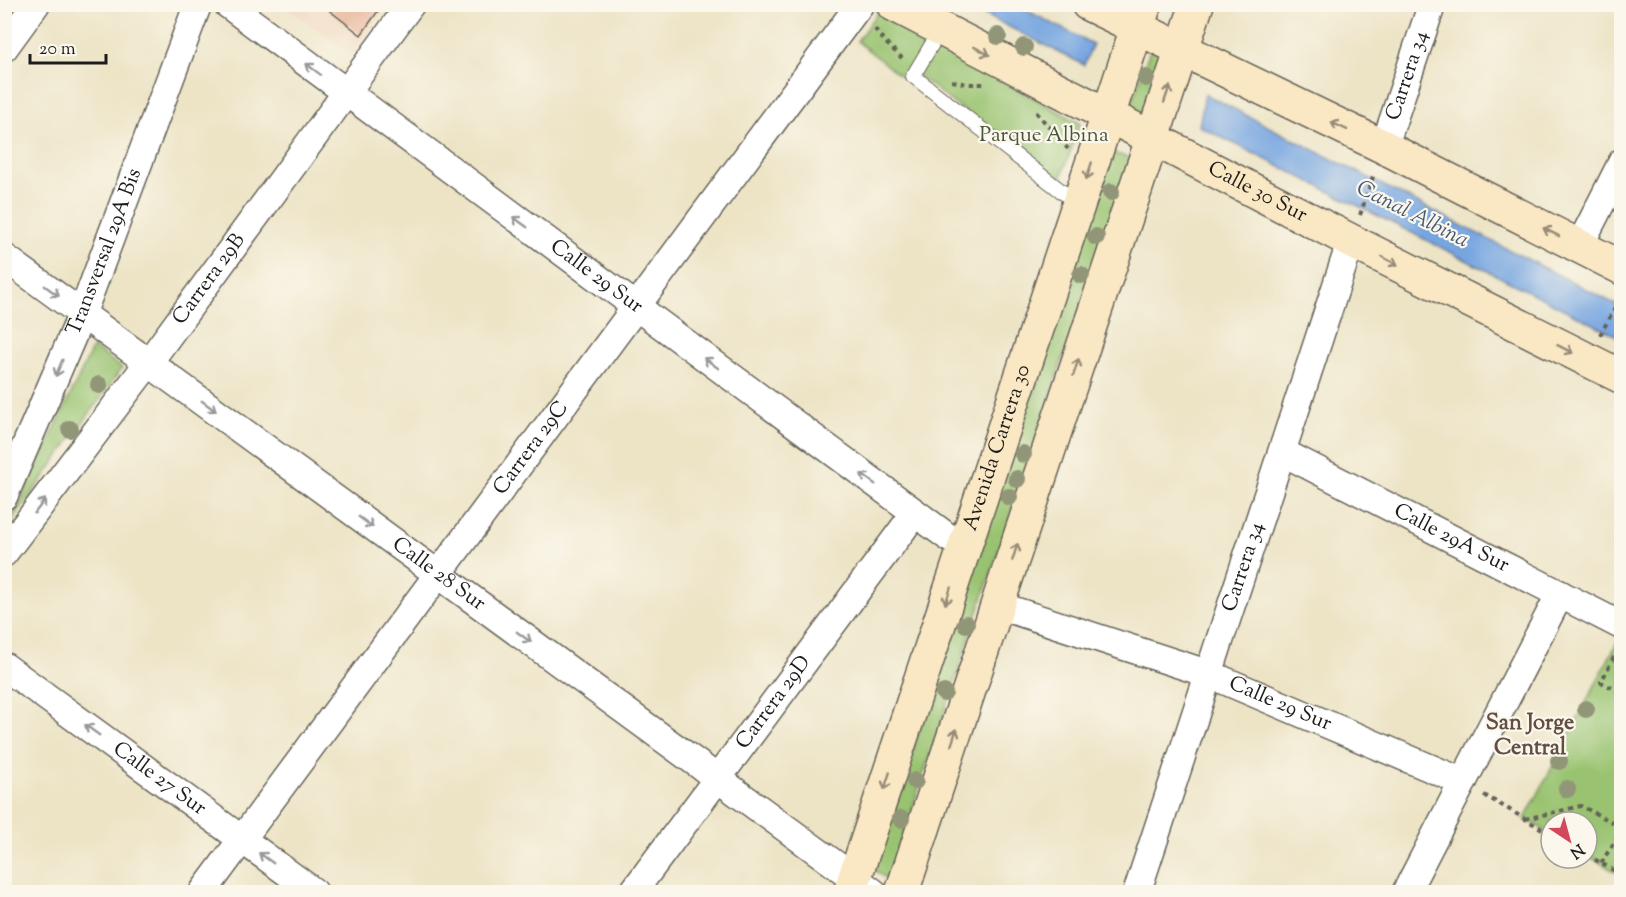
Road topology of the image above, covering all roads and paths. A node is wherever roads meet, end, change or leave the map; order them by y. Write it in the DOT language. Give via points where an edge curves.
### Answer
graph roads {
  1 [pos="36,4"];
  2 [pos="198,4"];
  3 [pos="227,4"];
  4 [pos="411,4"];
  5 [pos="893,4"];
  6 [pos="1088,4"];
  7 [pos="1197,4"];
  8 [pos="1432,4"];
  9 [pos="858,7"];
  10 [pos="1141,17"];
  11 [pos="940,29"];
  12 [pos="4,48"];
  13 [pos="1182,49"];
  14 [pos="915,72"];
  15 [pos="991,85"];
  16 [pos="346,93"];
  17 [pos="1033,108"];
  18 [pos="1108,116"];
  19 [pos="1152,138"];
  20 [pos="1069,150"];
  21 [pos="1380,157"];
  22 [pos="1622,162"];
  23 [pos="1078,204"];
  24 [pos="1355,230"];
  25 [pos="1579,247"];
  26 [pos="4,257"];
  27 [pos="1622,268"];
  28 [pos="1619,300"];
  29 [pos="635,307"];
  30 [pos="82,314"];
  31 [pos="1600,335"];
  32 [pos="148,362"];
  33 [pos="1622,377"];
  34 [pos="1282,452"];
  35 [pos="4,496"];
  36 [pos="915,513"];
  37 [pos="964,548"];
  38 [pos="4,553"];
  39 [pos="438,574"];
  40 [pos="1560,594"];
  41 [pos="998,605"];
  42 [pos="1621,636"];
  43 [pos="4,666"];
  44 [pos="1209,674"];
  45 [pos="1622,693"];
  46 [pos="717,779"];
  47 [pos="1463,782"];
  48 [pos="1525,819"];
  49 [pos="1539,827"];
  50 [pos="1622,829"];
  51 [pos="242,840"];
  52 [pos="1601,862"];
  53 [pos="1622,875"];
  54 [pos="859,888"];
  55 [pos="203,892"];
  56 [pos="314,892"];
  57 [pos="633,892"];
  58 [pos="902,892"];
  59 [pos="1137,892"];
  60 [pos="1406,892"];
  1 -- 12 [label="street"];
  2 -- 30 [label="street, Transversal 29A Bis"];
  16 -- 3 [label="street, Calle 29 Sur, one-way"];
  4 -- 16 [label="street, Carrera 29B"];
  5 -- 11 [label="main road, Calle 30 Sur"];
  6 -- 10 [label="main road"];
  7 -- 13 [label="main road"];
  8 -- 21 [label="street, Carrera 34"];
  9 -- 14 [label="path"];
  9 -- 29 [label="street, Carrera 29C"];
  10 -- 13 [label="main road"];
  10 -- 18 [label="main road, Avenida Carrera 30"];
  11 -- 14 [label="lane"];
  11 -- 18 [label="main road, Calle 30 Sur, one-way"];
  19 -- 13 [label="main road, one-way"];
  21 -- 13 [label="main road, one-way"];
  14 -- 15 [label="path" via="967,84"];
  14 -- 23 [label="lane"];
  29 -- 16 [label="street, Calle 29 Sur, one-way"];
  16 -- 32 [label="street, Carrera 29B"];
  17 -- 20 [label="path"];
  18 -- 19 [label="main road, Calle 30 Sur"];
  18 -- 23 [label="main road, Avenida Carrera 30, one-way"];
  19 -- 24 [label="main road, Calle 30 Sur"];
  41 -- 19 [label="main road, one-way"];
  21 -- 24 [label="path"];
  25 -- 21 [label="main road, one-way"];
  22 -- 25 [label="street"];
  23 -- 37 [label="main road, Avenida Carrera 30"];
  24 -- 33 [label="main road, Calle 30 Sur, one-way"];
  24 -- 34 [label="street, Carrera 34"];
  25 -- 27 [label="main road"];
  26 -- 30 [label="street, Calle 28 Sur, one-way"];
  28 -- 31 [label="path"];
  36 -- 29 [label="street, Calle 29 Sur, one-way"];
  29 -- 39 [label="street, Carrera 29C"];
  30 -- 32 [label="street, Calle 28 Sur"];
  30 -- 35 [label="street, Transversal 29A Bis, one-way"];
  38 -- 32 [label="street, Carrera 29B, one-way"];
  32 -- 39 [label="street, Calle 28 Sur, one-way"];
  34 -- 40 [label="street, Calle 29A Sur"];
  34 -- 44 [label="street, Carrera 34"];
  36 -- 37 [label="street, Calle 29 Sur"];
  36 -- 46 [label="street, Carrera 29D"];
  37 -- 54 [label="main road, Avenida Carrera 30, one-way"];
  39 -- 46 [label="street, Calle 28 Sur, one-way"];
  39 -- 51 [label="street, Carrera 29C"];
  40 -- 42 [label="street, Calle 29A Sur"];
  40 -- 47 [label="street"];
  41 -- 44 [label="street, Calle 29 Sur"];
  58 -- 41 [label="main road, one-way"];
  42 -- 45 [label="path" via="1601,682"];
  51 -- 43 [label="street, Calle 27 Sur, one-way"];
  44 -- 47 [label="street, Calle 29 Sur"];
  44 -- 59 [label="street, Carrera 34"];
  46 -- 54 [label="street, Calle 28 Sur"];
  46 -- 57 [label="street, Carrera 29D"];
  47 -- 48 [label="path"];
  47 -- 60 [label="street"];
  48 -- 49 [label="path"];
  48 -- 50 [label="path" via="1581,806"];
  50 -- 52 [label="path"];
  51 -- 55 [label="street, Carrera 29C"];
  56 -- 51 [label="street, Calle 27 Sur, one-way"];
  52 -- 53 [label="path"];
}
